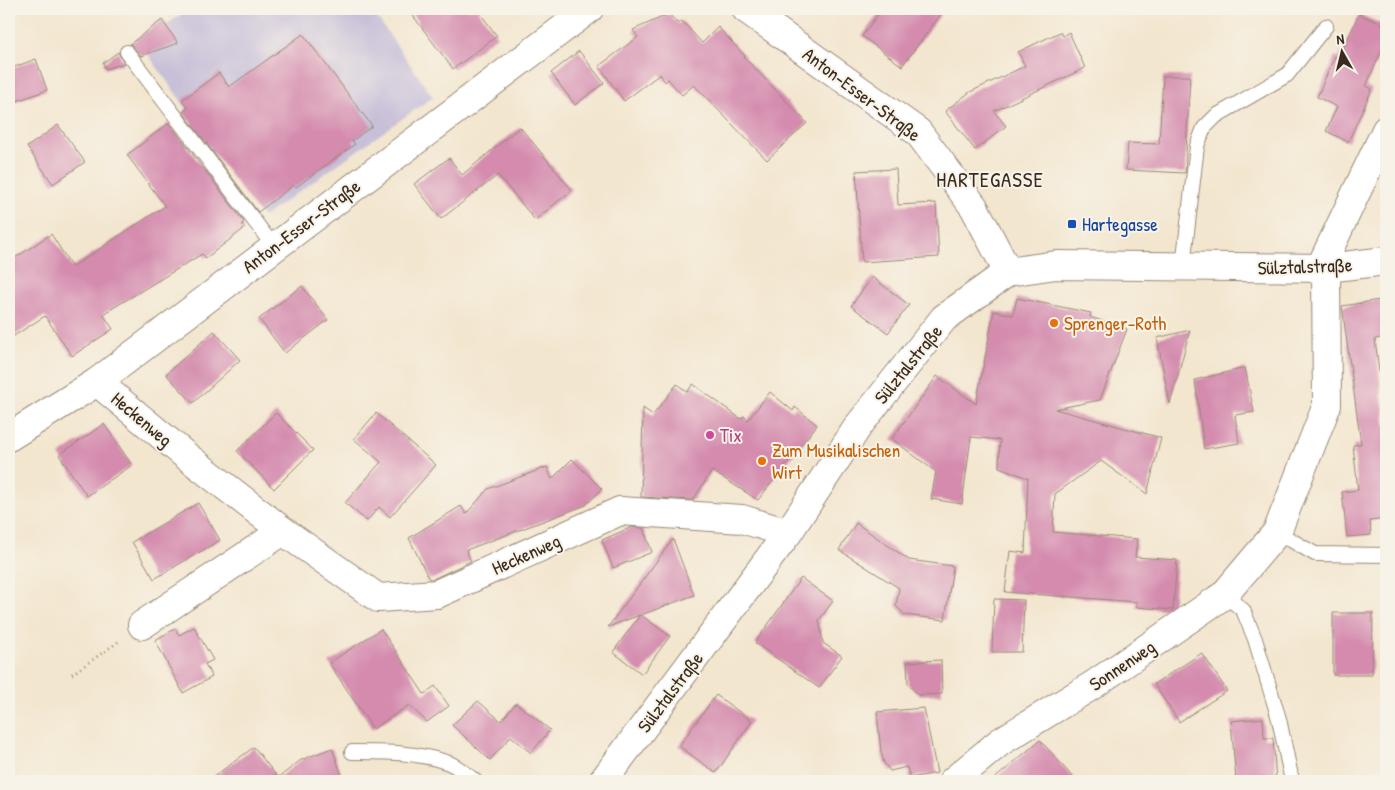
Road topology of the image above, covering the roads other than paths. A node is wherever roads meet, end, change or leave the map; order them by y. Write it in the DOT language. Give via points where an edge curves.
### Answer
graph roads {
  1 [pos="589,9"];
  2 [pos="746,9"];
  3 [pos="1326,26"];
  4 [pos="128,52"];
  5 [pos="1386,130"];
  6 [pos="274,247"];
  7 [pos="1386,261"];
  8 [pos="1183,266"];
  9 [pos="1323,268"];
  10 [pos="1008,272"];
  11 [pos="96,382"];
  12 [pos="9,437"];
  13 [pos="283,531"];
  14 [pos="1277,532"];
  15 [pos="788,533"];
  16 [pos="1386,555"];
  17 [pos="1224,595"];
  18 [pos="142,626"];
  19 [pos="352,752"];
  20 [pos="475,781"];
  21 [pos="603,781"];
  22 [pos="953,781"];
  23 [pos="1292,781"];
  1 -- 6 [label="street, Anton-Esser-Straße"];
  2 -- 10 [label="street, Anton-Esser-Straße" via="918,132 974,207"];
  3 -- 8 [label="lane" via="1287,75 1216,116 1204,128 1197,146"];
  4 -- 6 [label="lane"];
  5 -- 9 [label="street"];
  6 -- 11 [label="street, Anton-Esser-Straße"];
  7 -- 9 [label="street, Sülztalstraße"];
  8 -- 9 [label="street, Sülztalstraße"];
  8 -- 10 [label="street, Sülztalstraße" via="1056,265"];
  9 -- 14 [label="street, Sonnenweg" via="1327,404"];
  10 -- 15 [label="street, Sülztalstraße" via="944,318 859,425"];
  11 -- 12 [label="street, Anton-Esser-Straße"];
  11 -- 13 [label="street, Heckenweg"];
  13 -- 15 [label="street, Heckenweg" via="378,598 437,594 620,511 742,519"];
  13 -- 18 [label="street"];
  14 -- 16 [label="lane" via="1315,554"];
  14 -- 17 [label="street, Sonnenweg"];
  15 -- 21 [label="street, Sülztalstraße"];
  17 -- 22 [label="street, Sonnenweg" via="1093,685 1000,742"];
  17 -- 23 [label="lane" via="1244,610 1255,640 1279,718"];
  19 -- 20 [label="lane" via="389,752 433,759 451,764"];
}
